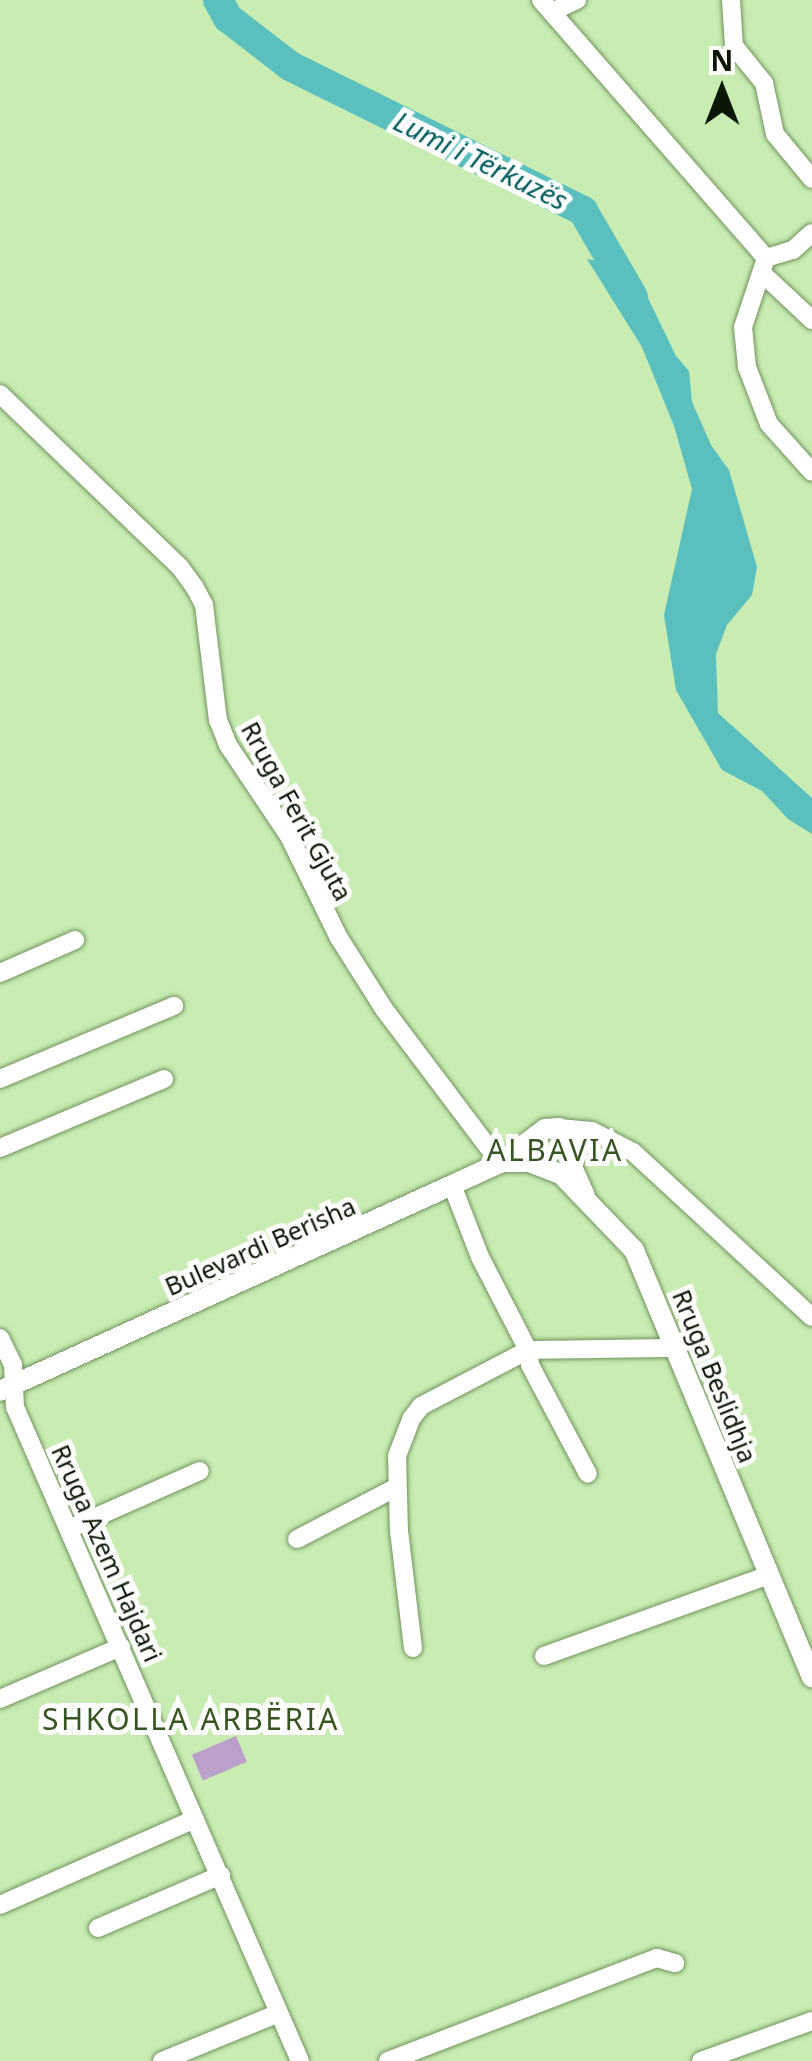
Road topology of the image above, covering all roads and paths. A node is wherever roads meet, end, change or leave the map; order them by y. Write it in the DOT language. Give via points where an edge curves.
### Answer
graph roads {
  1 [pos="577,0"];
  2 [pos="731,0"];
  3 [pos="547,6"];
  4 [pos="812,178"];
  5 [pos="812,234"];
  6 [pos="765,266"];
  7 [pos="812,320"];
  8 [pos="0,394"];
  9 [pos="812,472"];
  10 [pos="76,940"];
  11 [pos="0,972"];
  12 [pos="174,1006"];
  13 [pos="0,1079"];
  14 [pos="164,1079"];
  15 [pos="558,1128"];
  16 [pos="536,1139"];
  17 [pos="0,1148"];
  18 [pos="633,1152"];
  19 [pos="574,1153"];
  20 [pos="500,1162"];
  21 [pos="547,1166"];
  22 [pos="452,1186"];
  23 [pos="585,1196"];
  24 [pos="812,1317"];
  25 [pos="0,1338"];
  26 [pos="676,1348"];
  27 [pos="528,1350"];
  28 [pos="7,1388"];
  29 [pos="200,1471"];
  30 [pos="588,1474"];
  31 [pos="397,1487"];
  32 [pos="69,1529"];
  33 [pos="297,1539"];
  34 [pos="769,1575"];
  35 [pos="121,1648"];
  36 [pos="412,1648"];
  37 [pos="544,1656"];
  38 [pos="812,1678"];
  39 [pos="0,1699"];
  40 [pos="195,1818"];
  41 [pos="221,1875"];
  42 [pos="0,1905"];
  43 [pos="98,1928"];
  44 [pos="675,1963"];
  45 [pos="279,2013"];
  46 [pos="812,2020"];
  47 [pos="162,2061"];
  48 [pos="300,2061"];
  49 [pos="388,2061"];
  50 [pos="700,2061"];
  1 -- 3 [label="street"];
  2 -- 4 [label="street" via="734,46 764,84 775,134"];
  3 -- 6 [label="street"];
  5 -- 6 [label="street"];
  6 -- 7 [label="street"];
  6 -- 9 [label="street" via="742,327 746,368 769,424"];
  8 -- 20 [label="street, Rruga Ferit Gjuta" via="194,586 204,605 218,720 228,745 289,836 339,938 384,1009"];
  10 -- 11 [label="street"];
  12 -- 13 [label="street"];
  14 -- 17 [label="street"];
  15 -- 16 [label="main road"];
  15 -- 18 [label="street" via="592,1130"];
  15 -- 19 [label="main road" via="573,1140"];
  16 -- 20 [label="main road, Bulevardi Berisha"];
  16 -- 21 [label="main road" via="537,1158"];
  18 -- 19 [label="street" via="594,1143"];
  18 -- 24 [label="street"];
  19 -- 21 [label="main road" via="561,1166"];
  19 -- 23 [label="main road"];
  20 -- 21 [label="main road"];
  20 -- 22 [label="main road, Bulevardi Berisha"];
  21 -- 23 [label="main road, Rruga Beslidhja"];
  22 -- 27 [label="street"];
  22 -- 28 [label="main road, Bulevardi Berisha"];
  23 -- 26 [label="main road, Rruga Beslidhja" via="634,1250"];
  25 -- 28 [label="street, Rruga Azem Hajdari" via="13,1366"];
  26 -- 27 [label="street"];
  26 -- 34 [label="main road, Rruga Beslidhja"];
  27 -- 30 [label="street"];
  27 -- 31 [label="street" via="421,1406 397,1456"];
  28 -- 32 [label="street, Rruga Azem Hajdari"];
  29 -- 32 [label="street"];
  31 -- 33 [label="street"];
  31 -- 36 [label="street"];
  32 -- 35 [label="street, Rruga Azem Hajdari"];
  34 -- 37 [label="street"];
  34 -- 38 [label="main road, Rruga Beslidhja"];
  35 -- 39 [label="street"];
  35 -- 40 [label="street, Rruga Azem Hajdari"];
  40 -- 41 [label="street, Rruga Azem Hajdari"];
  40 -- 42 [label="street"];
  41 -- 43 [label="street"];
  41 -- 45 [label="street, Rruga Azem Hajdari"];
  44 -- 49 [label="street" via="657,1958"];
  45 -- 47 [label="street"];
  45 -- 48 [label="street, Rruga Azem Hajdari"];
  46 -- 50 [label="street"];
}
